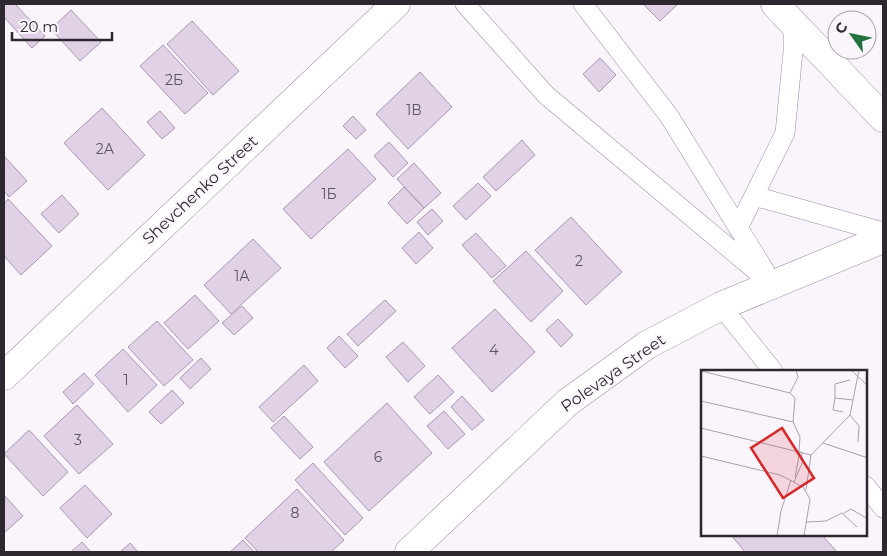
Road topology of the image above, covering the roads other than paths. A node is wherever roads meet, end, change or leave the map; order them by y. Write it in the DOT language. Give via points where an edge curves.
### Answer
graph roads {
  1 [pos="396,4"];
  2 [pos="465,4"];
  3 [pos="583,4"];
  4 [pos="784,13"];
  5 [pos="883,118"];
  6 [pos="754,196"];
  7 [pos="738,228"];
  8 [pos="883,232"];
  9 [pos="883,239"];
  10 [pos="773,285"];
  11 [pos="721,306"];
  12 [pos="772,370"];
  13 [pos="4,376"];
  14 [pos="867,487"];
  15 [pos="883,508"];
  16 [pos="409,552"];
  1 -- 13 [label="street, Shevchenko Street"];
  2 -- 10 [label="lane" via="546,96"];
  3 -- 7 [label="lane" via="670,116"];
  4 -- 5 [label="street"];
  4 -- 6 [label="lane" via="793,52 785,133"];
  6 -- 7 [label="lane"];
  6 -- 8 [label="lane"];
  7 -- 10 [label="lane"];
  9 -- 10 [label="street, Polevaya Street"];
  10 -- 11 [label="street, Polevaya Street"];
  11 -- 12 [label="lane"];
  11 -- 16 [label="street, Polevaya Street" via="647,346 568,402"];
  14 -- 15 [label="lane"];
}
